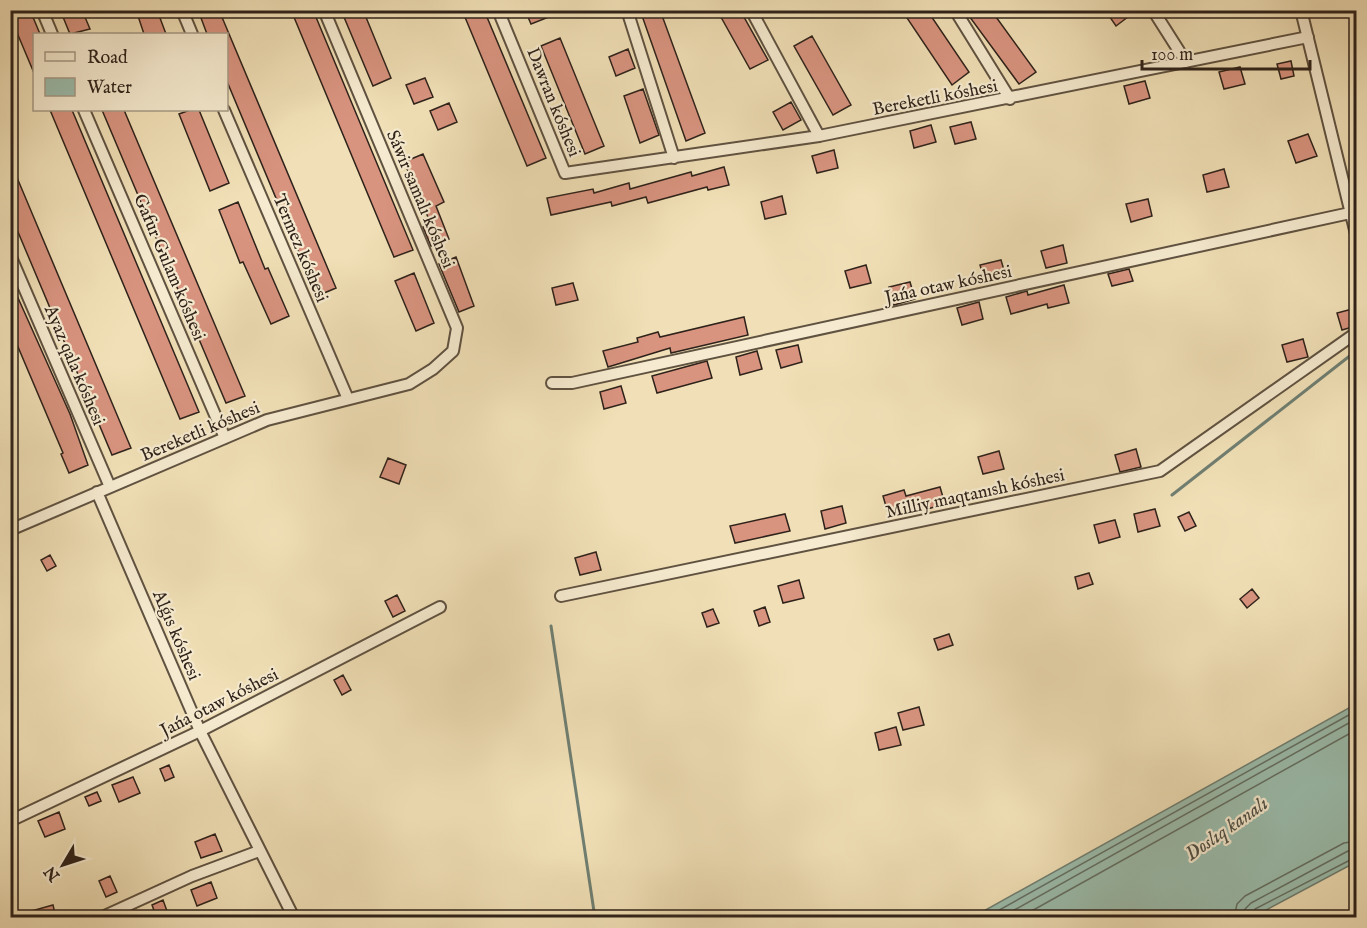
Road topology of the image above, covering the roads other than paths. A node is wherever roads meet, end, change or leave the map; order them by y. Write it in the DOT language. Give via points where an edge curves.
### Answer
graph roads {
  1 [pos="42,10"];
  2 [pos="182,10"];
  3 [pos="324,10"];
  4 [pos="498,10"];
  5 [pos="627,10"];
  6 [pos="751,10"];
  7 [pos="955,10"];
  8 [pos="1153,10"];
  9 [pos="1301,10"];
  10 [pos="52,33"];
  11 [pos="192,33"];
  12 [pos="1308,37"];
  13 [pos="1186,62"];
  14 [pos="1010,99"];
  15 [pos="84,111"];
  16 [pos="224,111"];
  17 [pos="819,136"];
  18 [pos="674,158"];
  19 [pos="566,173"];
  20 [pos="1350,213"];
  21 [pos="1356,234"];
  22 [pos="10,255"];
  23 [pos="1356,333"];
  24 [pos="552,383"];
  25 [pos="409,384"];
  26 [pos="348,399"];
  27 [pos="225,438"];
  28 [pos="110,487"];
  29 [pos="97,492"];
  30 [pos="10,530"];
  31 [pos="561,596"];
  32 [pos="441,607"];
  33 [pos="201,731"];
  34 [pos="10,821"];
  35 [pos="259,850"];
  36 [pos="100,918"];
  37 [pos="294,918"];
  1 -- 10 [label="street"];
  2 -- 11 [label="street"];
  3 -- 25 [label="street, Sáwir samalı kóshesi" via="457,328 453,351"];
  4 -- 19 [label="street, Dawran kóshesi"];
  5 -- 18 [label="street"];
  6 -- 17 [label="street"];
  7 -- 14 [label="street"];
  8 -- 13 [label="street"];
  9 -- 12 [label="street"];
  12 -- 13 [label="street, Bereketli kóshesi"];
  12 -- 20 [label="street"];
  13 -- 14 [label="street, Bereketli kóshesi"];
  14 -- 17 [label="street, Bereketli kóshesi"];
  15 -- 27 [label="street, Gafur Gulam kóshesi"];
  16 -- 26 [label="street, Termez kóshesi"];
  17 -- 18 [label="street, Bereketli kóshesi"];
  18 -- 19 [label="street, Bereketli kóshesi"];
  20 -- 21 [label="street"];
  20 -- 24 [label="street, Jańa otaw kóshesi" via="572,383"];
  22 -- 28 [label="street, Ayaz qala kóshesi"];
  23 -- 31 [label="street, Milliy maqtanısh kóshesi" via="1160,471"];
  25 -- 26 [label="street, Bereketli kóshesi"];
  26 -- 27 [label="street, Bereketli kóshesi" via="267,420"];
  27 -- 28 [label="street, Bereketli kóshesi"];
  28 -- 29 [label="street, Bereketli kóshesi"];
  29 -- 30 [label="street, Bereketli kóshesi"];
  29 -- 33 [label="street, Alǵıs kóshesi"];
  32 -- 33 [label="street, Jańa otaw kóshesi"];
  33 -- 34 [label="street, Jańa otaw kóshesi"];
  33 -- 35 [label="street, Alǵıs kóshesi"];
  35 -- 36 [label="street"];
  35 -- 37 [label="street, Alǵıs kóshesi"];
}
